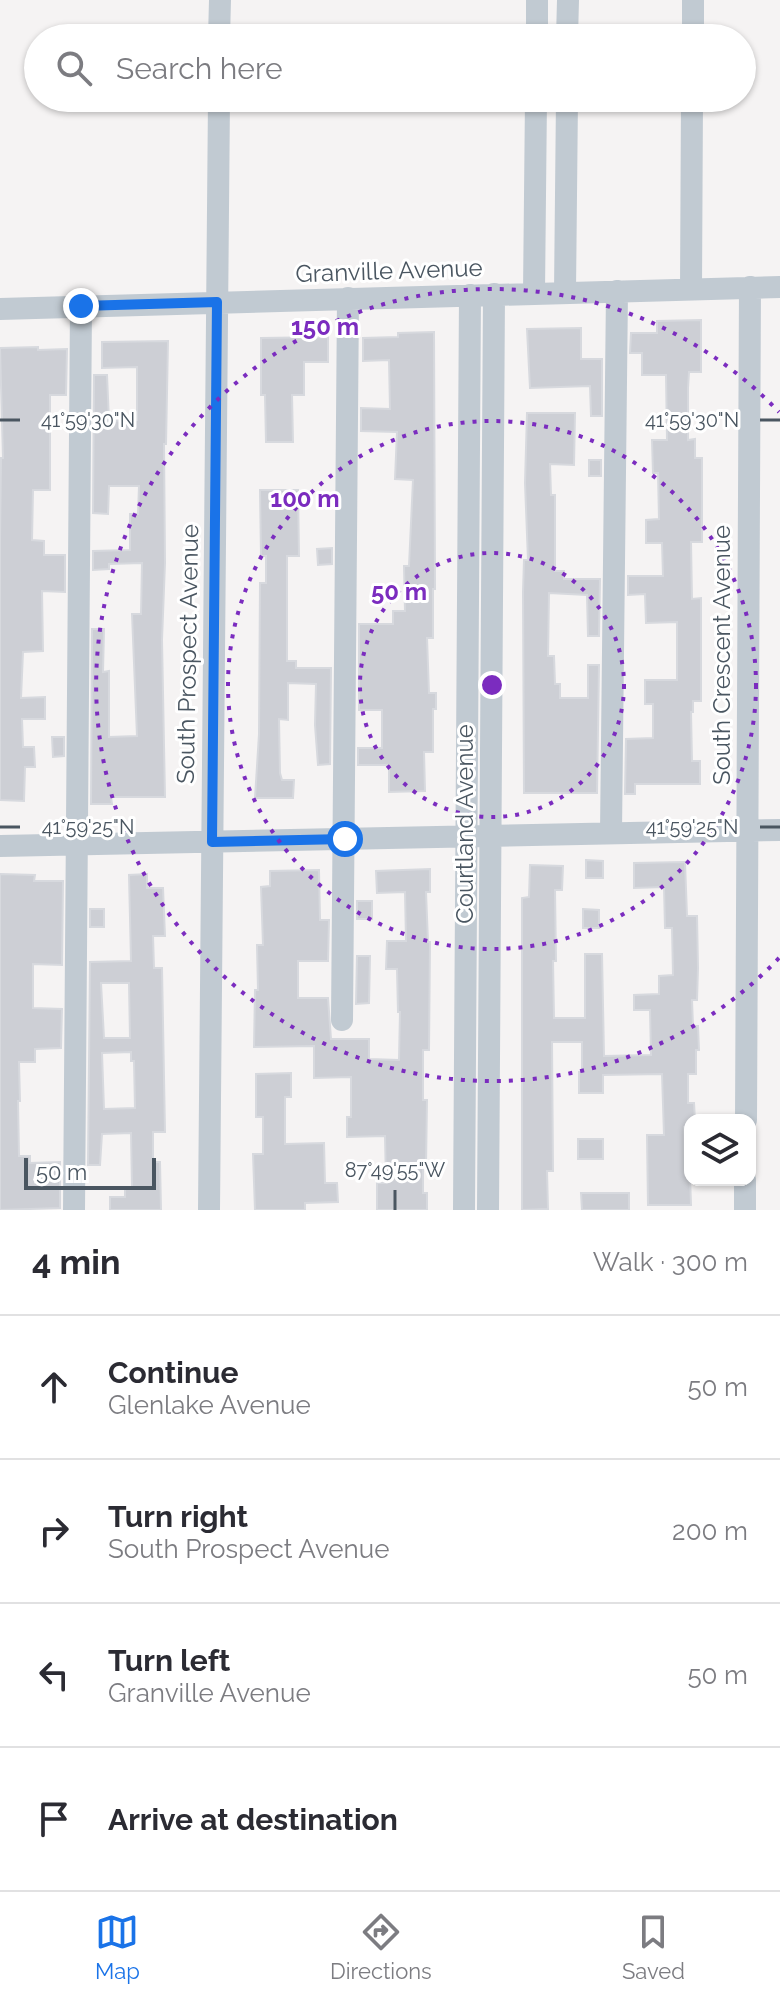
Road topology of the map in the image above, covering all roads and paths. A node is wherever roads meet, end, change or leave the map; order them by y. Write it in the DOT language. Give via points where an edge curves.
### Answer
graph roads {
  1 [pos="220,0"];
  2 [pos="537,0"];
  3 [pos="568,0"];
  4 [pos="693,0"];
  5 [pos="219,24"];
  6 [pos="537,24"];
  7 [pos="567,24"];
  8 [pos="693,24"];
  9 [pos="219,112"];
  10 [pos="536,112"];
  11 [pos="567,112"];
  12 [pos="692,112"];
  13 [pos="750,287"];
  14 [pos="780,287"];
  15 [pos="691,289"];
  16 [pos="617,291"];
  17 [pos="565,292"];
  18 [pos="534,293"];
  19 [pos="494,294"];
  20 [pos="470,295"];
  21 [pos="348,298"];
  22 [pos="217,302"];
  23 [pos="81,306"];
  24 [pos="0,309"];
  25 [pos="780,830"];
  26 [pos="747,831"];
  27 [pos="611,833"];
  28 [pos="467,836"];
  29 [pos="491,836"];
  30 [pos="345,839"];
  31 [pos="212,842"];
  32 [pos="77,844"];
  33 [pos="0,846"];
  34 [pos="342,1020"];
  35 [pos="746,1114"];
  36 [pos="745,1186"];
  37 [pos="74,1210"];
  38 [pos="209,1210"];
  39 [pos="464,1210"];
  40 [pos="488,1210"];
  41 [pos="745,1210"];
  1 -- 5 [label="street"];
  2 -- 6 [label="street"];
  3 -- 7 [label="street"];
  4 -- 8 [label="street"];
  9 -- 22 [label="street, South Prospect Avenue"];
  10 -- 18 [label="street"];
  11 -- 17 [label="street"];
  12 -- 15 [label="street"];
  13 -- 14 [label="street, Granville Avenue"];
  13 -- 15 [label="street, Granville Avenue"];
  13 -- 26 [label="street, South Crescent Avenue"];
  15 -- 16 [label="street, Granville Avenue"];
  16 -- 17 [label="street, Granville Avenue"];
  16 -- 27 [label="street"];
  17 -- 18 [label="street, Granville Avenue"];
  18 -- 19 [label="street, Granville Avenue"];
  19 -- 20 [label="street, Granville Avenue"];
  19 -- 29 [label="street, Courtland Avenue"];
  20 -- 21 [label="street, Granville Avenue"];
  20 -- 28 [label="street, Courtland Avenue"];
  21 -- 22 [label="street, Granville Avenue"];
  21 -- 30 [label="street"];
  22 -- 23 [label="street, Granville Avenue"];
  22 -- 31 [label="street, South Prospect Avenue"];
  23 -- 24 [label="street, Granville Avenue"];
  23 -- 32 [label="street"];
  25 -- 26 [label="street"];
  26 -- 27 [label="street"];
  26 -- 35 [label="street, South Crescent Avenue"];
  27 -- 29 [label="street"];
  28 -- 29 [label="street"];
  28 -- 30 [label="street"];
  28 -- 39 [label="street, Courtland Avenue"];
  29 -- 40 [label="street, Courtland Avenue"];
  30 -- 31 [label="street"];
  30 -- 34 [label="street"];
  31 -- 32 [label="street"];
  31 -- 38 [label="street, South Prospect Avenue"];
  32 -- 33 [label="street"];
  32 -- 37 [label="street"];
  36 -- 41 [label="street"];
}
